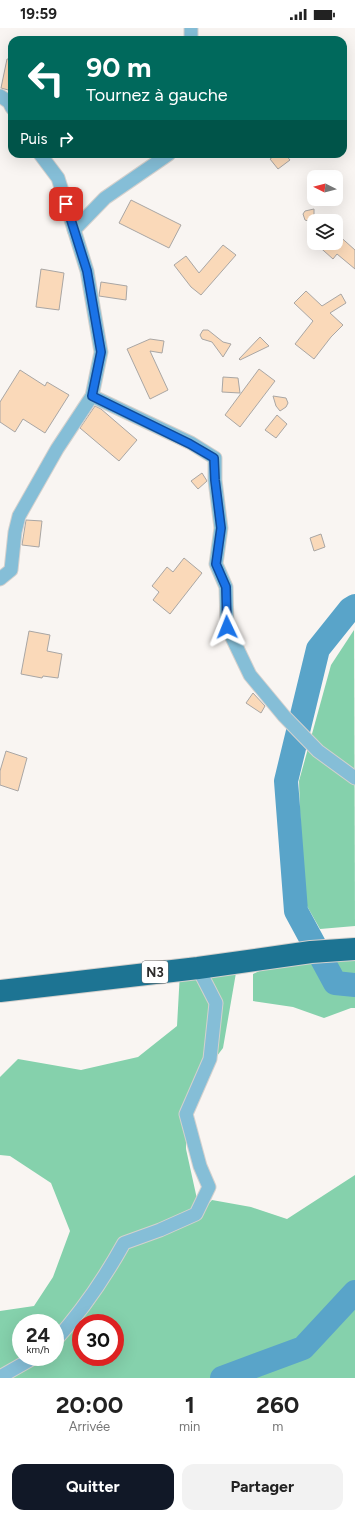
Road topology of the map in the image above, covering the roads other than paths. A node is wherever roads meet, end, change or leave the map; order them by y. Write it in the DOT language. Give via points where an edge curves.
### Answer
graph roads {
  1 [pos="43,158"];
  2 [pos="163,158"];
  3 [pos="74,230"];
  4 [pos="92,396"];
  5 [pos="0,579"];
  6 [pos="355,778"];
  7 [pos="350,950"];
  8 [pos="198,968"];
  9 [pos="0,991"];
  10 [pos="64,1331"];
  11 [pos="19,1366"];
  12 [pos="0,1377"];
  1 -- 3 [label="street" via="58,178"];
  2 -- 3 [label="street" via="105,198"];
  3 -- 4 [label="street" via="87,271 101,352"];
  4 -- 5 [label="street" via="57,448 19,516 11,570"];
  4 -- 6 [label="street" via="214,458 221,528 216,564 226,587 227,627 250,675 284,716 318,751"];
  7 -- 8 [label="highway, N3" via="311,952"];
  8 -- 9 [label="highway, N3"];
  8 -- 10 [label="street" via="216,1003 210,1058 186,1114 200,1166 209,1187 196,1214 124,1243 106,1275 78,1316"];
  11 -- 12 [label="street"];
}
